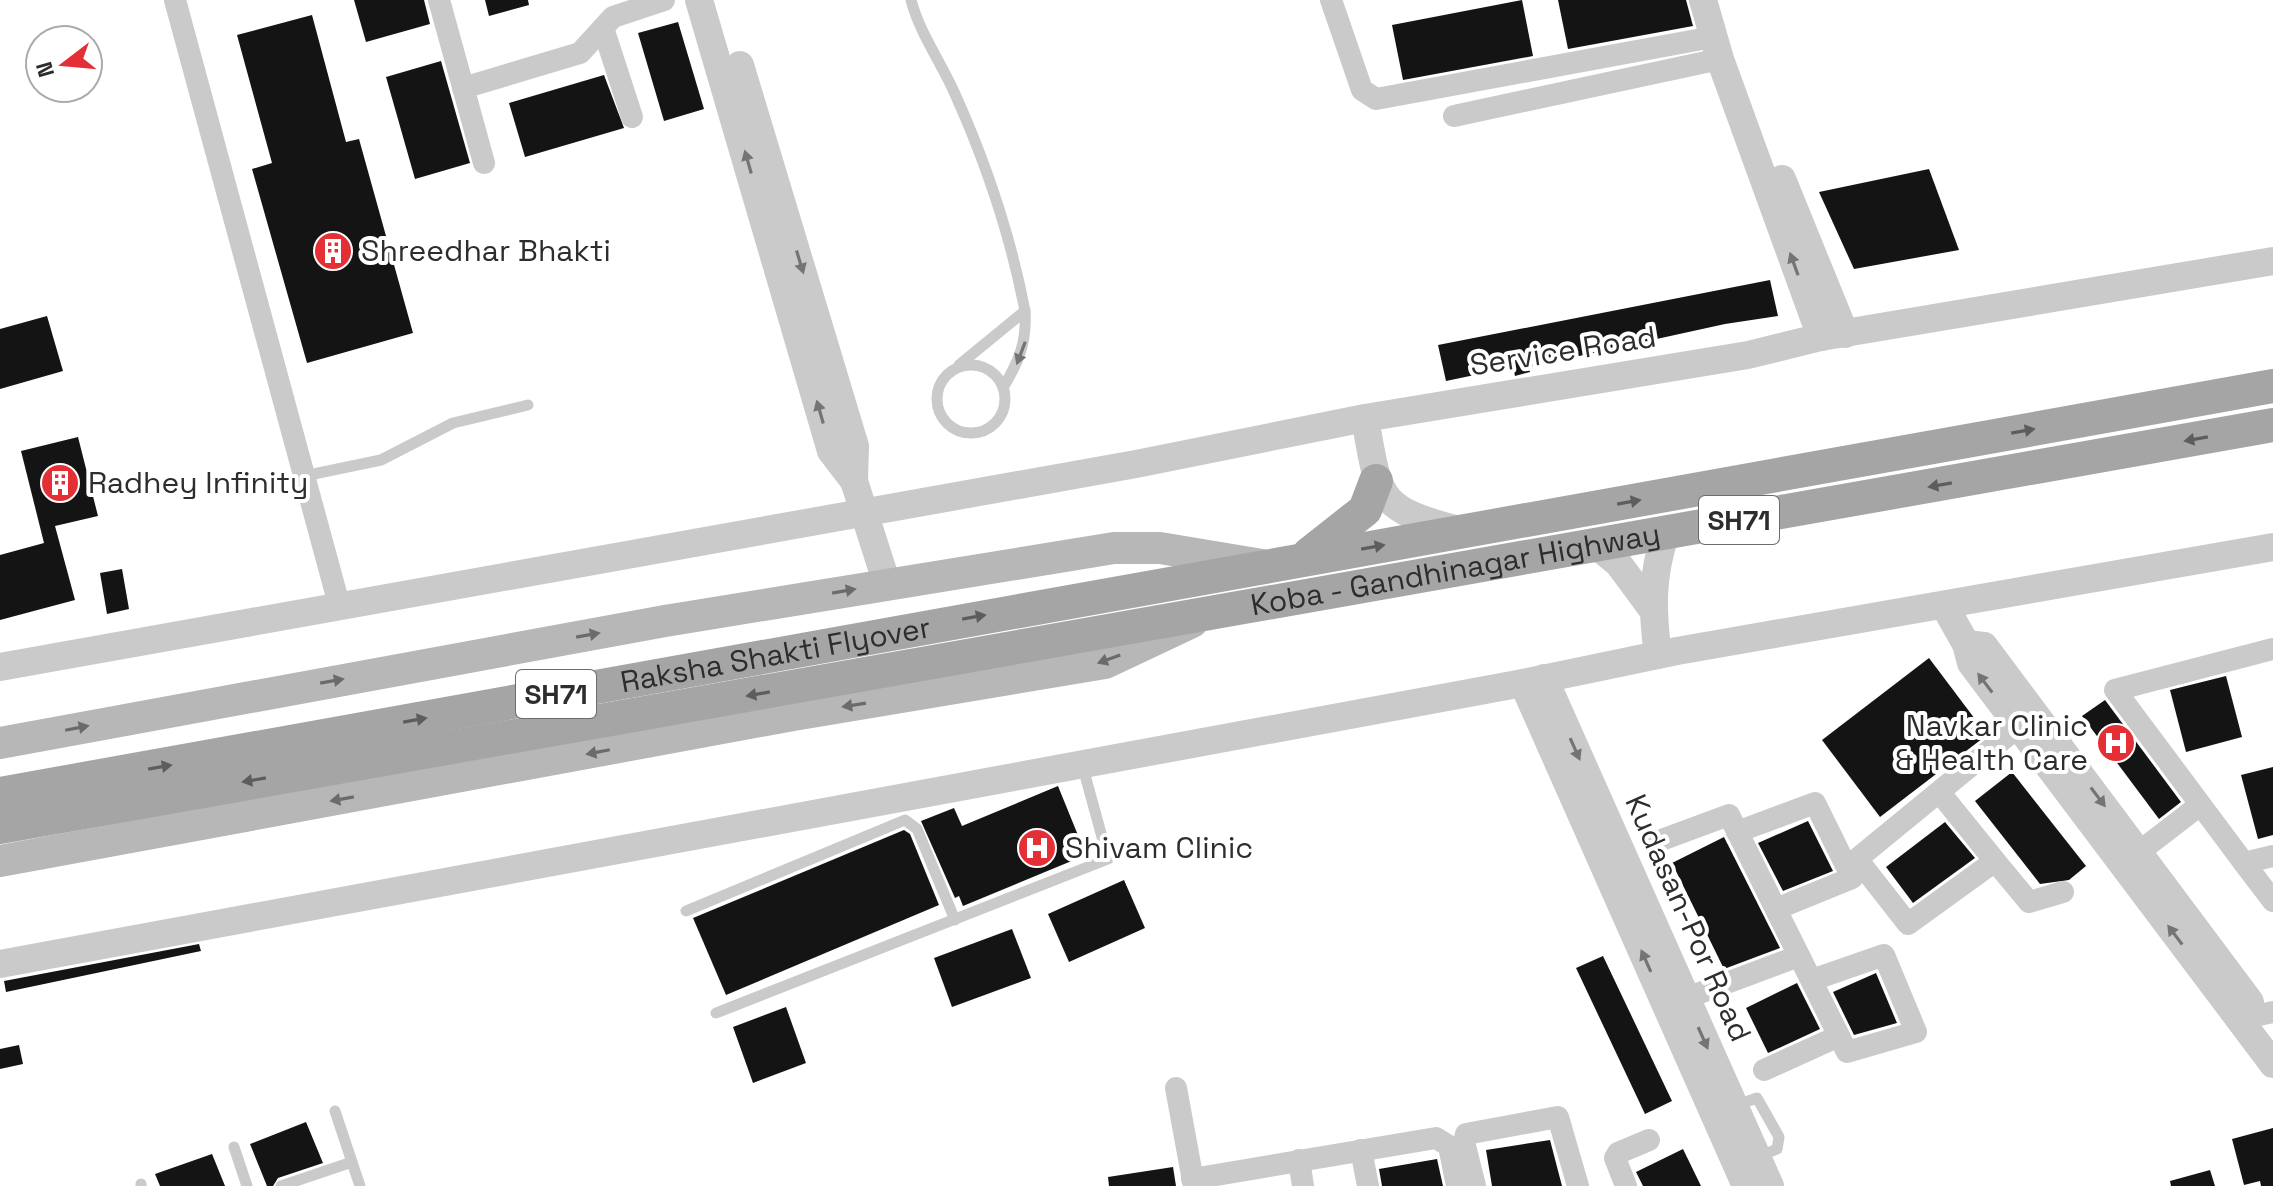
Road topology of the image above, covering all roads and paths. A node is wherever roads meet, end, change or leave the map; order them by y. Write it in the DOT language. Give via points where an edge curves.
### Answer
graph roads {
  1 [pos="175,0"];
  2 [pos="439,0"];
  3 [pos="664,0"];
  4 [pos="699,0"];
  5 [pos="719,0"];
  6 [pos="911,0"];
  7 [pos="1331,0"];
  8 [pos="1703,0"];
  9 [pos="1722,0"];
  10 [pos="603,28"];
  11 [pos="1716,48"];
  12 [pos="463,88"];
  13 [pos="1454,116"];
  14 [pos="632,117"];
  15 [pos="484,163"];
  16 [pos="1770,174"];
  17 [pos="2273,261"];
  18 [pos="1025,311"];
  19 [pos="1833,336"];
  20 [pos="955,369"];
  21 [pos="2273,386"];
  22 [pos="1003,388"];
  23 [pos="528,405"];
  24 [pos="1365,418"];
  25 [pos="2273,425"];
  26 [pos="304,476"];
  27 [pos="854,481"];
  28 [pos="1376,481"];
  29 [pos="865,510"];
  30 [pos="1463,531"];
  31 [pos="1666,533"];
  32 [pos="1597,546"];
  33 [pos="2273,547"];
  34 [pos="1284,563"];
  35 [pos="887,584"];
  36 [pos="1994,595"];
  37 [pos="1944,605"];
  38 [pos="340,608"];
  39 [pos="1652,609"];
  40 [pos="1206,616"];
  41 [pos="1975,645"];
  42 [pos="2273,649"];
  43 [pos="1658,655"];
  44 [pos="0,667"];
  45 [pos="1533,680"];
  46 [pos="2026,720"];
  47 [pos="0,743"];
  48 [pos="1082,764"];
  49 [pos="1940,793"];
  50 [pos="0,794"];
  51 [pos="2200,805"];
  52 [pos="0,827"];
  53 [pos="1737,832"];
  54 [pos="1656,842"];
  55 [pos="2139,852"];
  56 [pos="2273,856"];
  57 [pos="0,861"];
  58 [pos="1995,861"];
  59 [pos="2244,863"];
  60 [pos="2063,892"];
  61 [pos="2273,901"];
  62 [pos="1776,909"];
  63 [pos="686,911"];
  64 [pos="955,920"];
  65 [pos="1799,956"];
  66 [pos="0,964"];
  67 [pos="1812,980"];
  68 [pos="1676,1002"];
  69 [pos="716,1013"];
  70 [pos="2268,1020"];
  71 [pos="1839,1036"];
  72 [pos="2273,1064"];
  73 [pos="1764,1070"];
  74 [pos="1176,1088"];
  75 [pos="335,1111"];
  76 [pos="1649,1140"];
  77 [pos="234,1147"];
  78 [pos="1361,1150"];
  79 [pos="1299,1160"];
  80 [pos="352,1162"];
  81 [pos="1747,1170"];
  82 [pos="1193,1182"];
  83 [pos="1620,1182"];
  84 [pos="247,1186"];
  85 [pos="281,1186"];
  86 [pos="360,1186"];
  87 [pos="1303,1186"];
  88 [pos="1368,1186"];
  89 [pos="1457,1186"];
  90 [pos="1475,1186"];
  91 [pos="1578,1186"];
  92 [pos="1770,1186"];
  1 -- 26 [label="street"];
  2 -- 12 [label="street"];
  3 -- 10 [label="street" via="613,17"];
  27 -- 4 [label="street, one-way" via="831,451"];
  5 -- 27 [label="street, one-way" via="855,446"];
  6 -- 18 [label="lane" via="957,97 1005,230"];
  7 -- 11 [label="street" via="1362,90 1376,99"];
  8 -- 11 [label="street"];
  9 -- 16 [label="street"];
  10 -- 12 [label="street" via="580,53"];
  10 -- 14 [label="street"];
  11 -- 13 [label="street"];
  11 -- 16 [label="street"];
  12 -- 15 [label="street"];
  16 -- 19 [label="street"];
  17 -- 19 [label="street, Service Road"];
  18 -- 20 [label="lane"];
  18 -- 22 [label="lane, one-way" via="1023,350"];
  19 -- 24 [label="street, Service Road" via="1748,355"];
  20 -- 22 [label="lane" via="983,367"];
  20 -- 22 [label="lane" via="941,382 936,401 943,419 959,431 978,433 995,424 1004,407"];
  30 -- 21 [label="main road, SH71, one-way"];
  23 -- 26 [label="lane" via="453,423 381,460"];
  24 -- 28 [label="street"];
  24 -- 29 [label="street, Service Road"];
  25 -- 31 [label="main road, Koba - Gandhinagar Highway / SH71, one-way"];
  26 -- 38 [label="street"];
  27 -- 29 [label="street"];
  28 -- 30 [label="street" via="1408,515"];
  28 -- 34 [label="main road" via="1371,501 1357,518"];
  29 -- 35 [label="street"];
  29 -- 38 [label="street, Service Road"];
  34 -- 30 [label="main road, SH71, one-way"];
  31 -- 32 [label="main road, Koba - Gandhinagar Highway / SH71"];
  31 -- 39 [label="street" via="1654,575"];
  32 -- 39 [label="street" via="1618,563"];
  32 -- 40 [label="main road, Koba - Gandhinagar Highway / SH71"];
  33 -- 36 [label="street"];
  34 -- 35 [label="main road" via="1160,548 1114,548"];
  50 -- 34 [label="main road, Raksha Shakti Flyover / SH71, one-way"];
  47 -- 35 [label="main road, one-way"];
  36 -- 37 [label="street"];
  36 -- 41 [label="street"];
  37 -- 41 [label="street"];
  37 -- 43 [label="street"];
  38 -- 44 [label="street, Service Road"];
  39 -- 43 [label="street"];
  40 -- 52 [label="main road, Raksha Shakti Flyover / SH71, one-way"];
  40 -- 57 [label="main road, one-way" via="1105,663"];
  41 -- 46 [label="street" via="1971,663"];
  42 -- 51 [label="street" via="2115,690"];
  43 -- 45 [label="street"];
  45 -- 48 [label="street"];
  45 -- 68 [label="street, Kudasan-Por Road"];
  46 -- 49 [label="street"];
  46 -- 55 [label="street, one-way"];
  72 -- 46 [label="street, one-way"];
  48 -- 64 [label="lane" via="1108,859"];
  48 -- 66 [label="street"];
  49 -- 58 [label="street"];
  49 -- 58 [label="street" via="1857,859 1908,924"];
  51 -- 55 [label="street"];
  51 -- 59 [label="street"];
  53 -- 54 [label="street" via="1729,815"];
  53 -- 62 [label="street"];
  53 -- 62 [label="street" via="1815,803 1852,878"];
  55 -- 70 [label="street"];
  56 -- 59 [label="street"];
  58 -- 60 [label="street" via="2029,902"];
  59 -- 61 [label="street"];
  62 -- 65 [label="street"];
  63 -- 64 [label="lane" via="905,820 917,829"];
  64 -- 69 [label="lane"];
  65 -- 67 [label="street"];
  65 -- 68 [label="street"];
  67 -- 71 [label="street"];
  67 -- 71 [label="street" via="1884,955 1916,1032 1847,1052"];
  68 -- 81 [label="street, Kudasan-Por Road"];
  68 -- 81 [label="street, Kudasan-Por Road, one-way" via="1734,1106"];
  71 -- 73 [label="street"];
  74 -- 82 [label="street"];
  75 -- 80 [label="lane"];
  76 -- 83 [label="street" via="1618,1153"];
  77 -- 84 [label="lane"];
  78 -- 79 [label="street"];
  78 -- 88 [label="street"];
  78 -- 89 [label="street" via="1444,1140"];
  79 -- 82 [label="street"];
  79 -- 87 [label="street"];
  80 -- 85 [label="lane"];
  80 -- 86 [label="lane"];
  81 -- 92 [label="street, Kudasan-Por Road"];
  90 -- 91 [label="street" via="1466,1134 1558,1117"];
}
